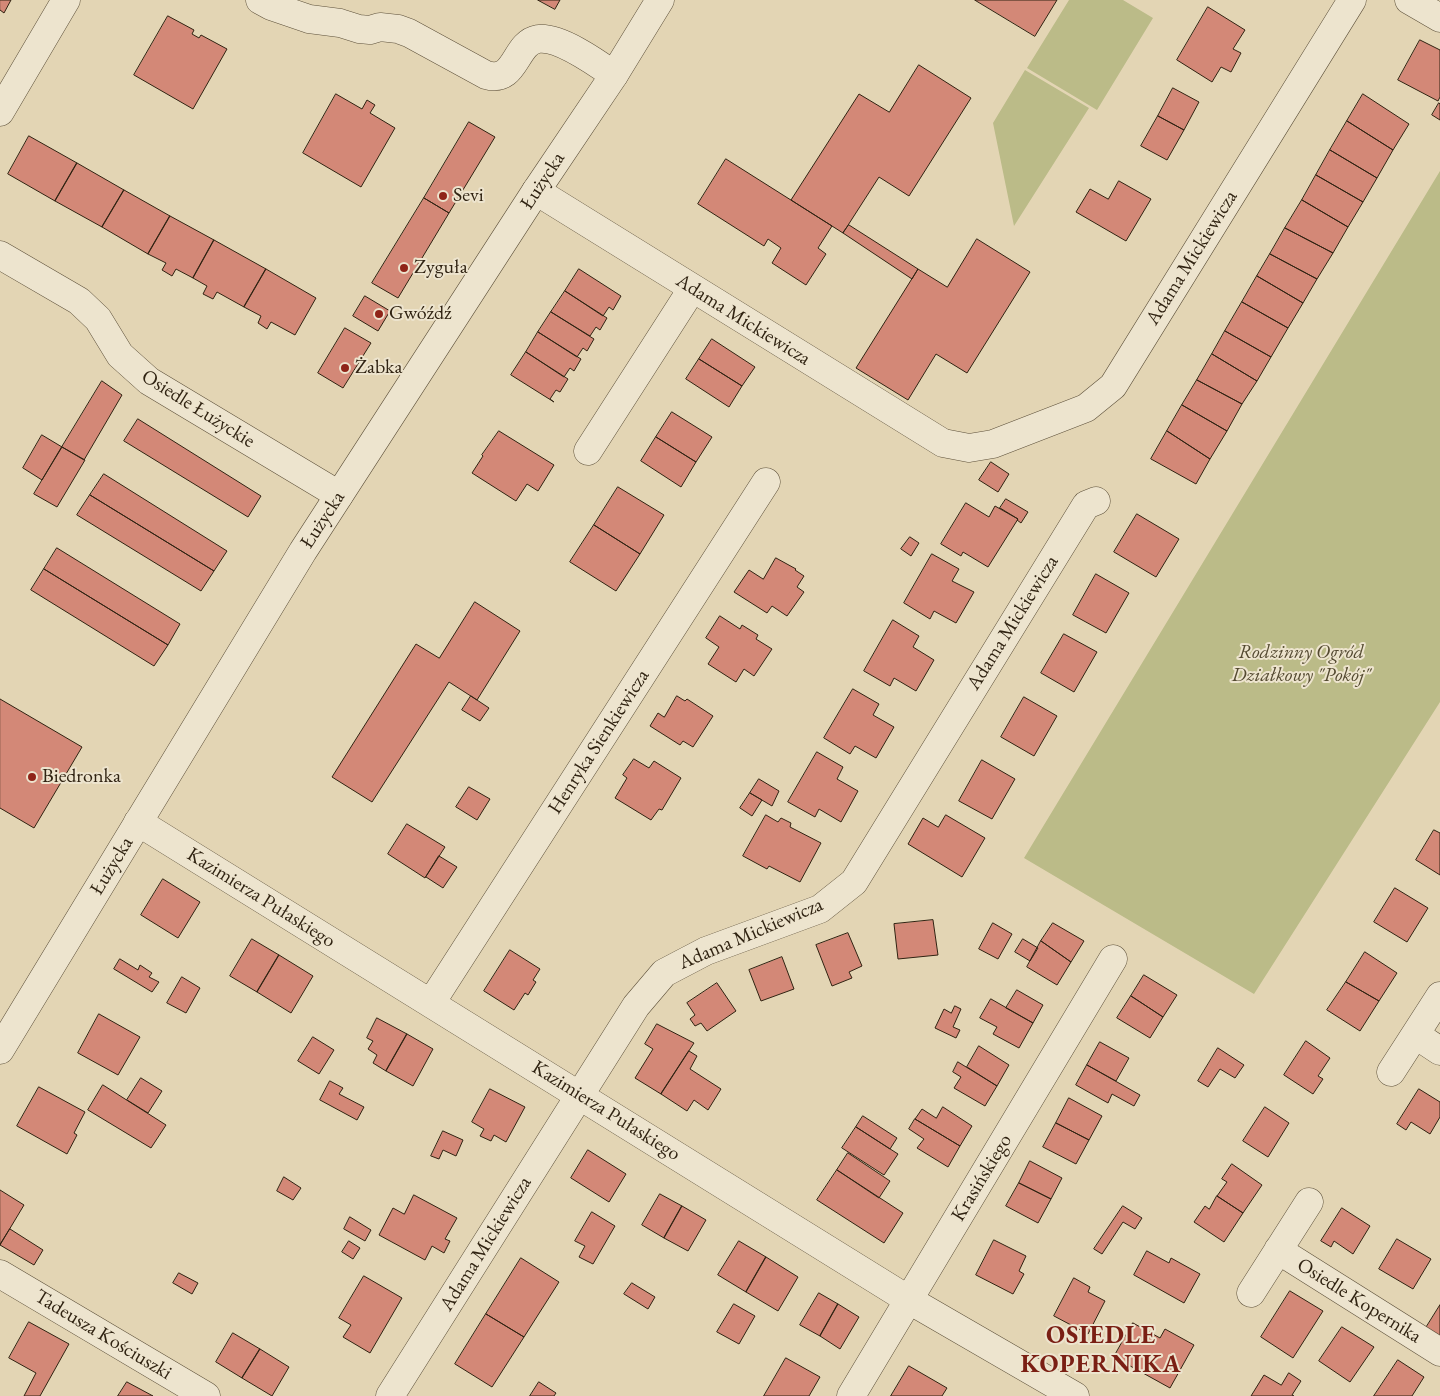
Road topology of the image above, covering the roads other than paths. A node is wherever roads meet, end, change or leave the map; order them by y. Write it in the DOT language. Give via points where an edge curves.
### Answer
graph roads {
  1 [pos="66,0"];
  2 [pos="260,0"];
  3 [pos="660,0"];
  4 [pos="1352,0"];
  5 [pos="1409,0"];
  6 [pos="1440,18"];
  7 [pos="614,75"];
  8 [pos="0,112"];
  9 [pos="536,191"];
  10 [pos="0,254"];
  11 [pos="692,289"];
  12 [pos="588,451"];
  13 [pos="766,482"];
  14 [pos="339,495"];
  15 [pos="1096,501"];
  16 [pos="138,822"];
  17 [pos="1113,959"];
  18 [pos="1440,996"];
  19 [pos="431,1003"];
  20 [pos="1416,1034"];
  21 [pos="0,1050"];
  22 [pos="1440,1050"];
  23 [pos="1391,1072"];
  24 [pos="580,1095"];
  25 [pos="1309,1202"];
  26 [pos="1278,1250"];
  27 [pos="0,1274"];
  28 [pos="1251,1293"];
  29 [pos="909,1300"];
  30 [pos="1440,1352"];
  31 [pos="206,1396"];
  32 [pos="390,1396"];
  33 [pos="851,1396"];
  34 [pos="1075,1396"];
  1 -- 8 [label="street"];
  2 -- 7 [label="street" via="309,19 359,29 398,29 494,78 508,71 530,42 539,39 584,54"];
  3 -- 7 [label="street, Łużycka"];
  4 -- 11 [label="street, Adama Mickiewicza" via="1113,386 1086,408 993,444 969,448 943,443"];
  5 -- 6 [label="street"];
  7 -- 9 [label="street, Łużycka"];
  9 -- 11 [label="street, Adama Mickiewicza"];
  9 -- 14 [label="street, Łużycka"];
  10 -- 14 [label="street, Osiedle Łużyckie" via="80,301 98,319 120,355 149,381"];
  11 -- 12 [label="street"];
  13 -- 19 [label="street, Henryka Sienkiewicza"];
  14 -- 16 [label="street, Łużycka"];
  15 -- 24 [label="street, Adama Mickiewicza" via="1086,505 854,882 820,909 706,951 664,973 636,1006"];
  16 -- 19 [label="street, Kazimierza Pułaskiego"];
  16 -- 21 [label="street, Łużycka"];
  17 -- 29 [label="street, Krasińskiego"];
  18 -- 20 [label="street"];
  19 -- 24 [label="street, Kazimierza Pułaskiego"];
  20 -- 22 [label="street"];
  20 -- 23 [label="street"];
  24 -- 29 [label="street, Kazimierza Pułaskiego"];
  24 -- 32 [label="street, Adama Mickiewicza"];
  25 -- 26 [label="street"];
  26 -- 28 [label="street"];
  26 -- 30 [label="street, Osiedle Kopernika"];
  27 -- 31 [label="street, Tadeusza Kościuszki"];
  29 -- 33 [label="street, Krasińskiego"];
  29 -- 34 [label="street, Kazimierza Pułaskiego"];
}
